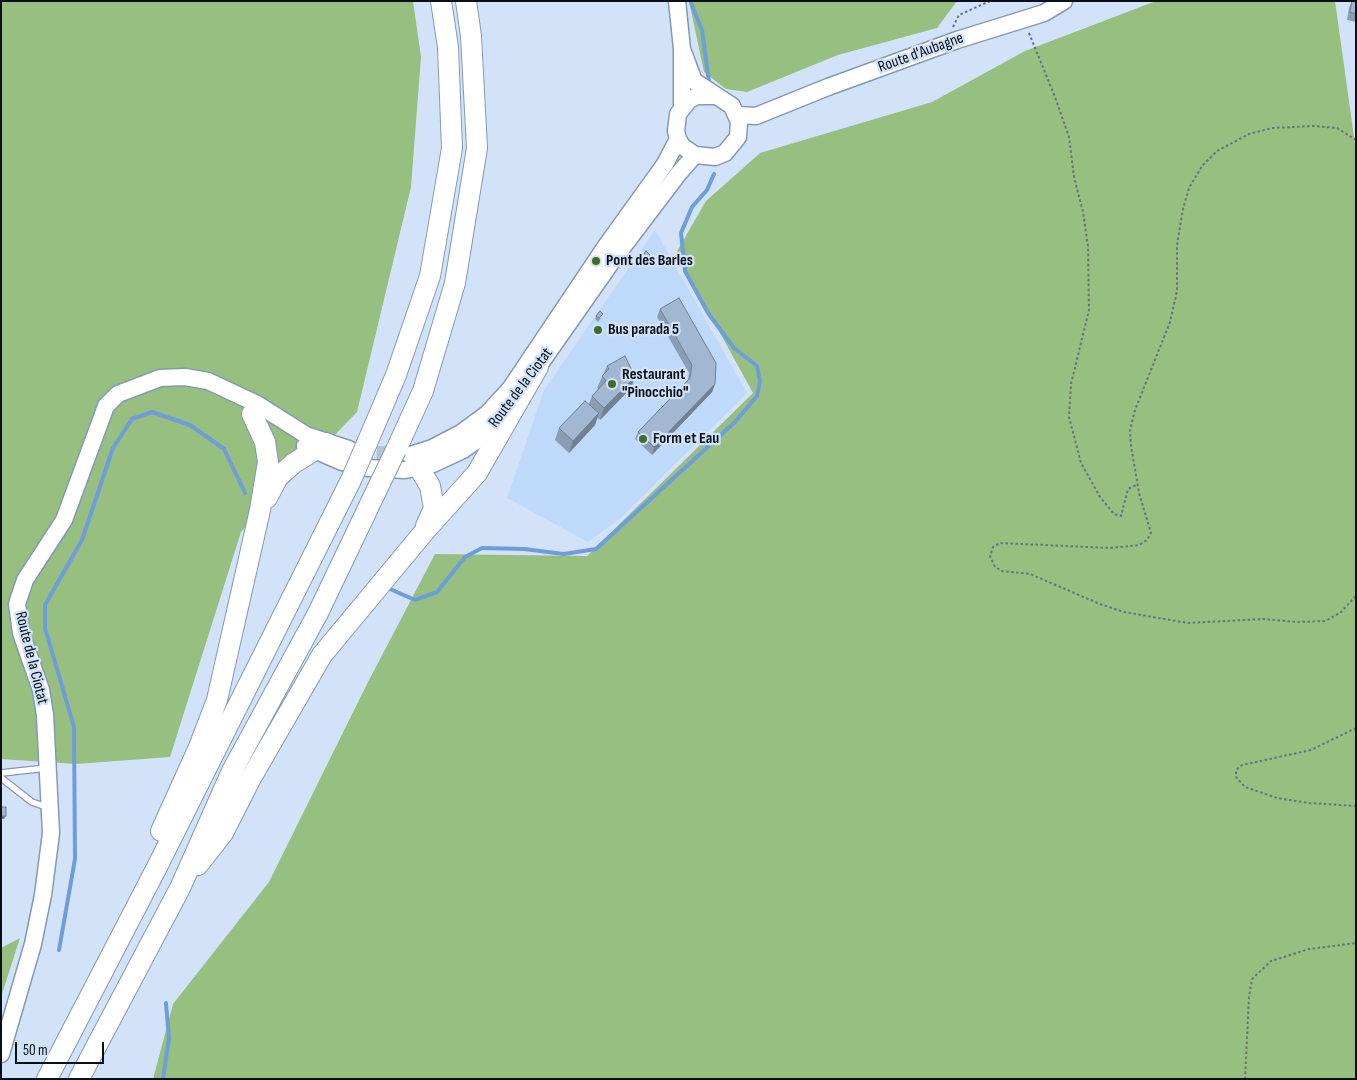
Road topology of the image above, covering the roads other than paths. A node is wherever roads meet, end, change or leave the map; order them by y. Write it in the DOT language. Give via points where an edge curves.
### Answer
graph roads {
  1 [pos="441,1"];
  2 [pos="466,1"];
  3 [pos="677,1"];
  4 [pos="1064,1"];
  5 [pos="682,48"];
  6 [pos="716,96"];
  7 [pos="682,107"];
  8 [pos="778,108"];
  9 [pos="737,115"];
  10 [pos="738,137"];
  11 [pos="678,139"];
  12 [pos="695,155"];
  13 [pos="610,253"];
  14 [pos="538,367"];
  15 [pos="225,388"];
  16 [pos="252,414"];
  17 [pos="319,447"];
  18 [pos="352,451"];
  19 [pos="408,461"];
  20 [pos="260,510"];
  21 [pos="424,532"];
  22 [pos="49,767"];
  23 [pos="1,773"];
  24 [pos="1,778"];
  25 [pos="50,809"];
  26 [pos="156,869"];
  27 [pos="180,888"];
  28 [pos="1,1054"];
  29 [pos="47,1079"];
  30 [pos="79,1079"];
  1 -- 18 [label="highway" via="448,47 452,148 430,276 396,375"];
  2 -- 19 [label="highway" via="477,148 455,283 422,391"];
  3 -- 5 [label="main road"];
  4 -- 8 [label="main road, Route d'Aubagne" via="1044,13 958,40"];
  5 -- 6 [label="main road" via="694,81"];
  5 -- 7 [label="main road"];
  6 -- 7 [label="main road" via="697,96"];
  6 -- 9 [label="main road" via="725,100"];
  7 -- 11 [label="main road" via="676,122"];
  8 -- 9 [label="main road, Route d'Aubagne" via="756,116"];
  8 -- 10 [label="main road, Route d'Aubagne"];
  9 -- 10 [label="main road"];
  10 -- 12 [label="main road" via="720,155 705,158"];
  11 -- 12 [label="main road"];
  11 -- 13 [label="main road, Route de la Ciotat"];
  12 -- 13 [label="main road, Route de la Ciotat"];
  13 -- 14 [label="main road, Route de la Ciotat"];
  13 -- 19 [label="main road, Route de la Ciotat" via="510,389 487,414 454,437"];
  14 -- 19 [label="main road, Route de la Ciotat" via="488,432 463,450"];
  14 -- 21 [label="highway" via="477,473"];
  15 -- 16 [label="main road, Route de la Ciotat"];
  15 -- 17 [label="main road, Route de la Ciotat" via="257,404"];
  15 -- 22 [label="main road, Route de la Ciotat" via="185,377 160,378 118,394 106,406 64,520 25,580 17,616 40,690"];
  16 -- 17 [label="main road, Route de la Ciotat"];
  16 -- 20 [label="highway" via="265,442 268,462"];
  17 -- 18 [label="main road, Route de la Ciotat"];
  17 -- 20 [label="highway" via="278,477"];
  18 -- 19 [label="main road, Route de la Ciotat, bridge" via="368,468"];
  18 -- 26 [label="highway, bridge" via="351,480"];
  19 -- 21 [label="highway" via="430,486 434,508"];
  19 -- 27 [label="highway, bridge" via="380,481 318,613 232,771"];
  20 -- 26 [label="highway" via="217,700 157,842"];
  21 -- 27 [label="highway" via="322,655 223,833"];
  22 -- 23 [label="lane"];
  22 -- 25 [label="main road, Route de la Ciotat"];
  24 -- 25 [label="lane" via="32,802"];
  25 -- 28 [label="main road, Route de la Ciotat" via="51,833 43,895 33,944"];
  26 -- 29 [label="highway"];
  27 -- 30 [label="highway"];
}
